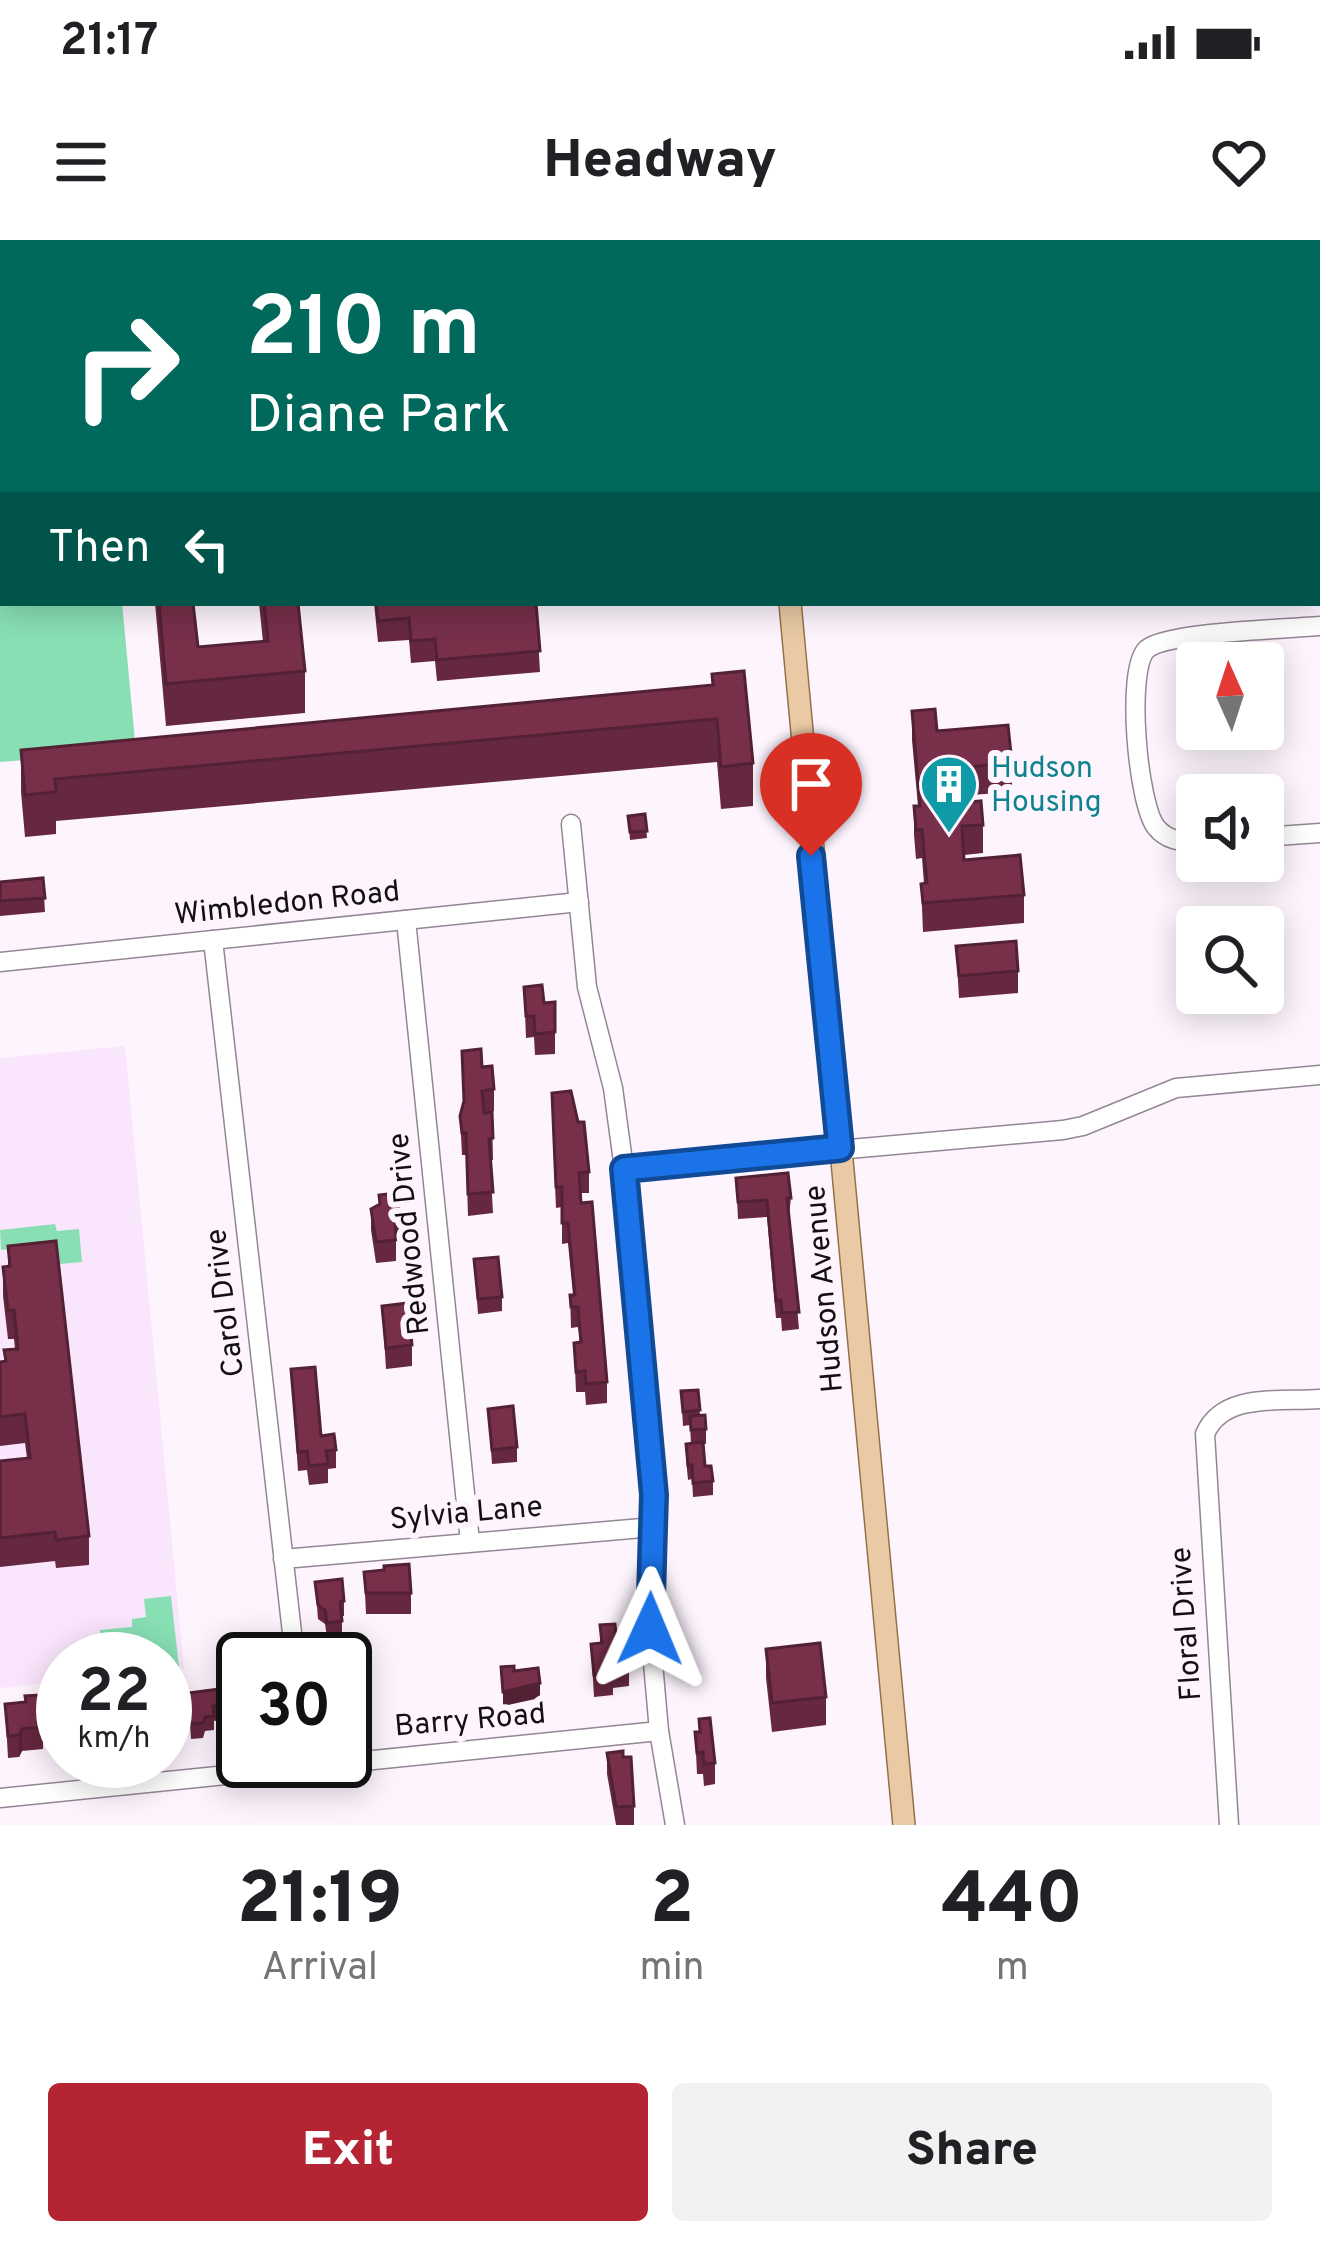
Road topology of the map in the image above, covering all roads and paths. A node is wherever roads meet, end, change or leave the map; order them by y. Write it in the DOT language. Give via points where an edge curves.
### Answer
graph roads {
  1 [pos="790,606"];
  2 [pos="1320,626"];
  3 [pos="571,824"];
  4 [pos="1320,833"];
  5 [pos="1284,836"];
  6 [pos="1176,839"];
  7 [pos="579,902"];
  8 [pos="406,920"];
  9 [pos="213,940"];
  10 [pos="0,962"];
  11 [pos="1320,1075"];
  12 [pos="840,1148"];
  13 [pos="624,1169"];
  14 [pos="1320,1399"];
  15 [pos="654,1527"];
  16 [pos="470,1542"];
  17 [pos="283,1559"];
  18 [pos="292,1632"];
  19 [pos="658,1731"];
  20 [pos="372,1757"];
  21 [pos="216,1773"];
  22 [pos="0,1798"];
  23 [pos="674,1825"];
  24 [pos="904,1825"];
  25 [pos="1229,1825"];
  1 -- 12 [label="main road, Hudson Avenue"];
  2 -- 6 [label="street" via="1181,638 1141,656 1134,692 1148,814"];
  3 -- 7 [label="street"];
  4 -- 5 [label="street"];
  7 -- 8 [label="street, Wimbledon Road"];
  7 -- 13 [label="street" via="587,986"];
  8 -- 9 [label="street, Wimbledon Road"];
  8 -- 16 [label="street, Redwood Drive"];
  9 -- 10 [label="street, Wimbledon Road"];
  9 -- 17 [label="street, Carol Drive"];
  11 -- 12 [label="street" via="1176,1088 1063,1130"];
  12 -- 13 [label="street"];
  12 -- 24 [label="main road, Hudson Avenue"];
  13 -- 15 [label="street"];
  14 -- 25 [label="street, Floral Drive" via="1234,1405 1204,1435"];
  15 -- 16 [label="street, Sylvia Lane"];
  15 -- 19 [label="street"];
  16 -- 17 [label="street, Sylvia Lane"];
  17 -- 18 [label="street, Carol Drive"];
  19 -- 20 [label="street, Barry Road"];
  19 -- 23 [label="street"];
  21 -- 22 [label="street, Barry Road"];
}
